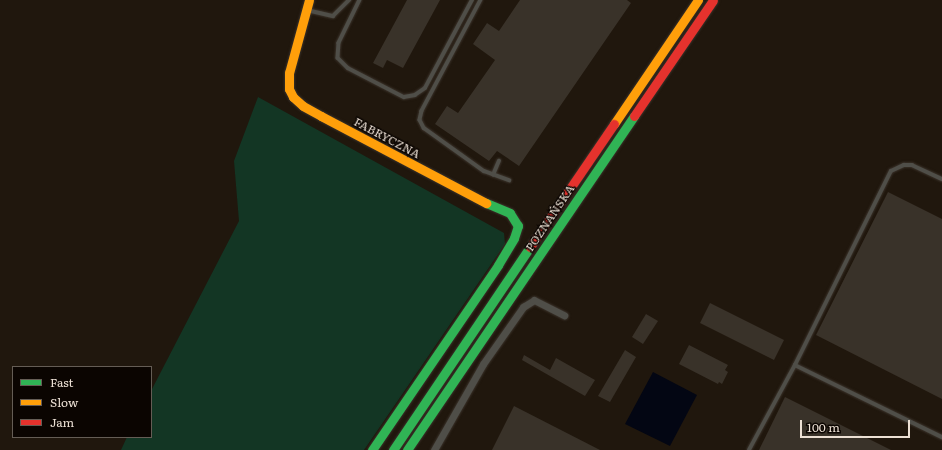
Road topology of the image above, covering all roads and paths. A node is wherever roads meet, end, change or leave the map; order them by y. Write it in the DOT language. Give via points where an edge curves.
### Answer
graph roads {
  1 [pos="309,0"];
  2 [pos="349,0"];
  3 [pos="359,0"];
  4 [pos="472,0"];
  5 [pos="481,0"];
  6 [pos="698,0"];
  7 [pos="713,0"];
  8 [pos="306,10"];
  9 [pos="499,161"];
  10 [pos="493,175"];
  11 [pos="942,179"];
  12 [pos="509,180"];
  13 [pos="564,315"];
  14 [pos="795,365"];
  15 [pos="942,437"];
  16 [pos="372,450"];
  17 [pos="393,450"];
  18 [pos="407,450"];
  19 [pos="434,450"];
  20 [pos="749,450"];
  1 -- 8 [label="main road, FABRYCZNA"];
  2 -- 8 [label="lane" via="333,16"];
  3 -- 4 [label="lane" via="340,38 338,58 348,68 404,98 416,95 424,88"];
  5 -- 10 [label="lane" via="422,111 420,120 424,128"];
  6 -- 17 [label="main road, POZNAŃSKA"];
  7 -- 18 [label="main road, POZNAŃSKA"];
  8 -- 16 [label="main road, FABRYCZNA" via="289,73 289,89 293,97 303,106 347,131 510,214 518,229 498,265"];
  9 -- 10 [label="lane"];
  10 -- 12 [label="lane"];
  11 -- 14 [label="lane" via="912,165 904,165 891,171"];
  13 -- 19 [label="street" via="534,300 523,307 483,364"];
  14 -- 15 [label="lane"];
  14 -- 20 [label="lane"];
}
